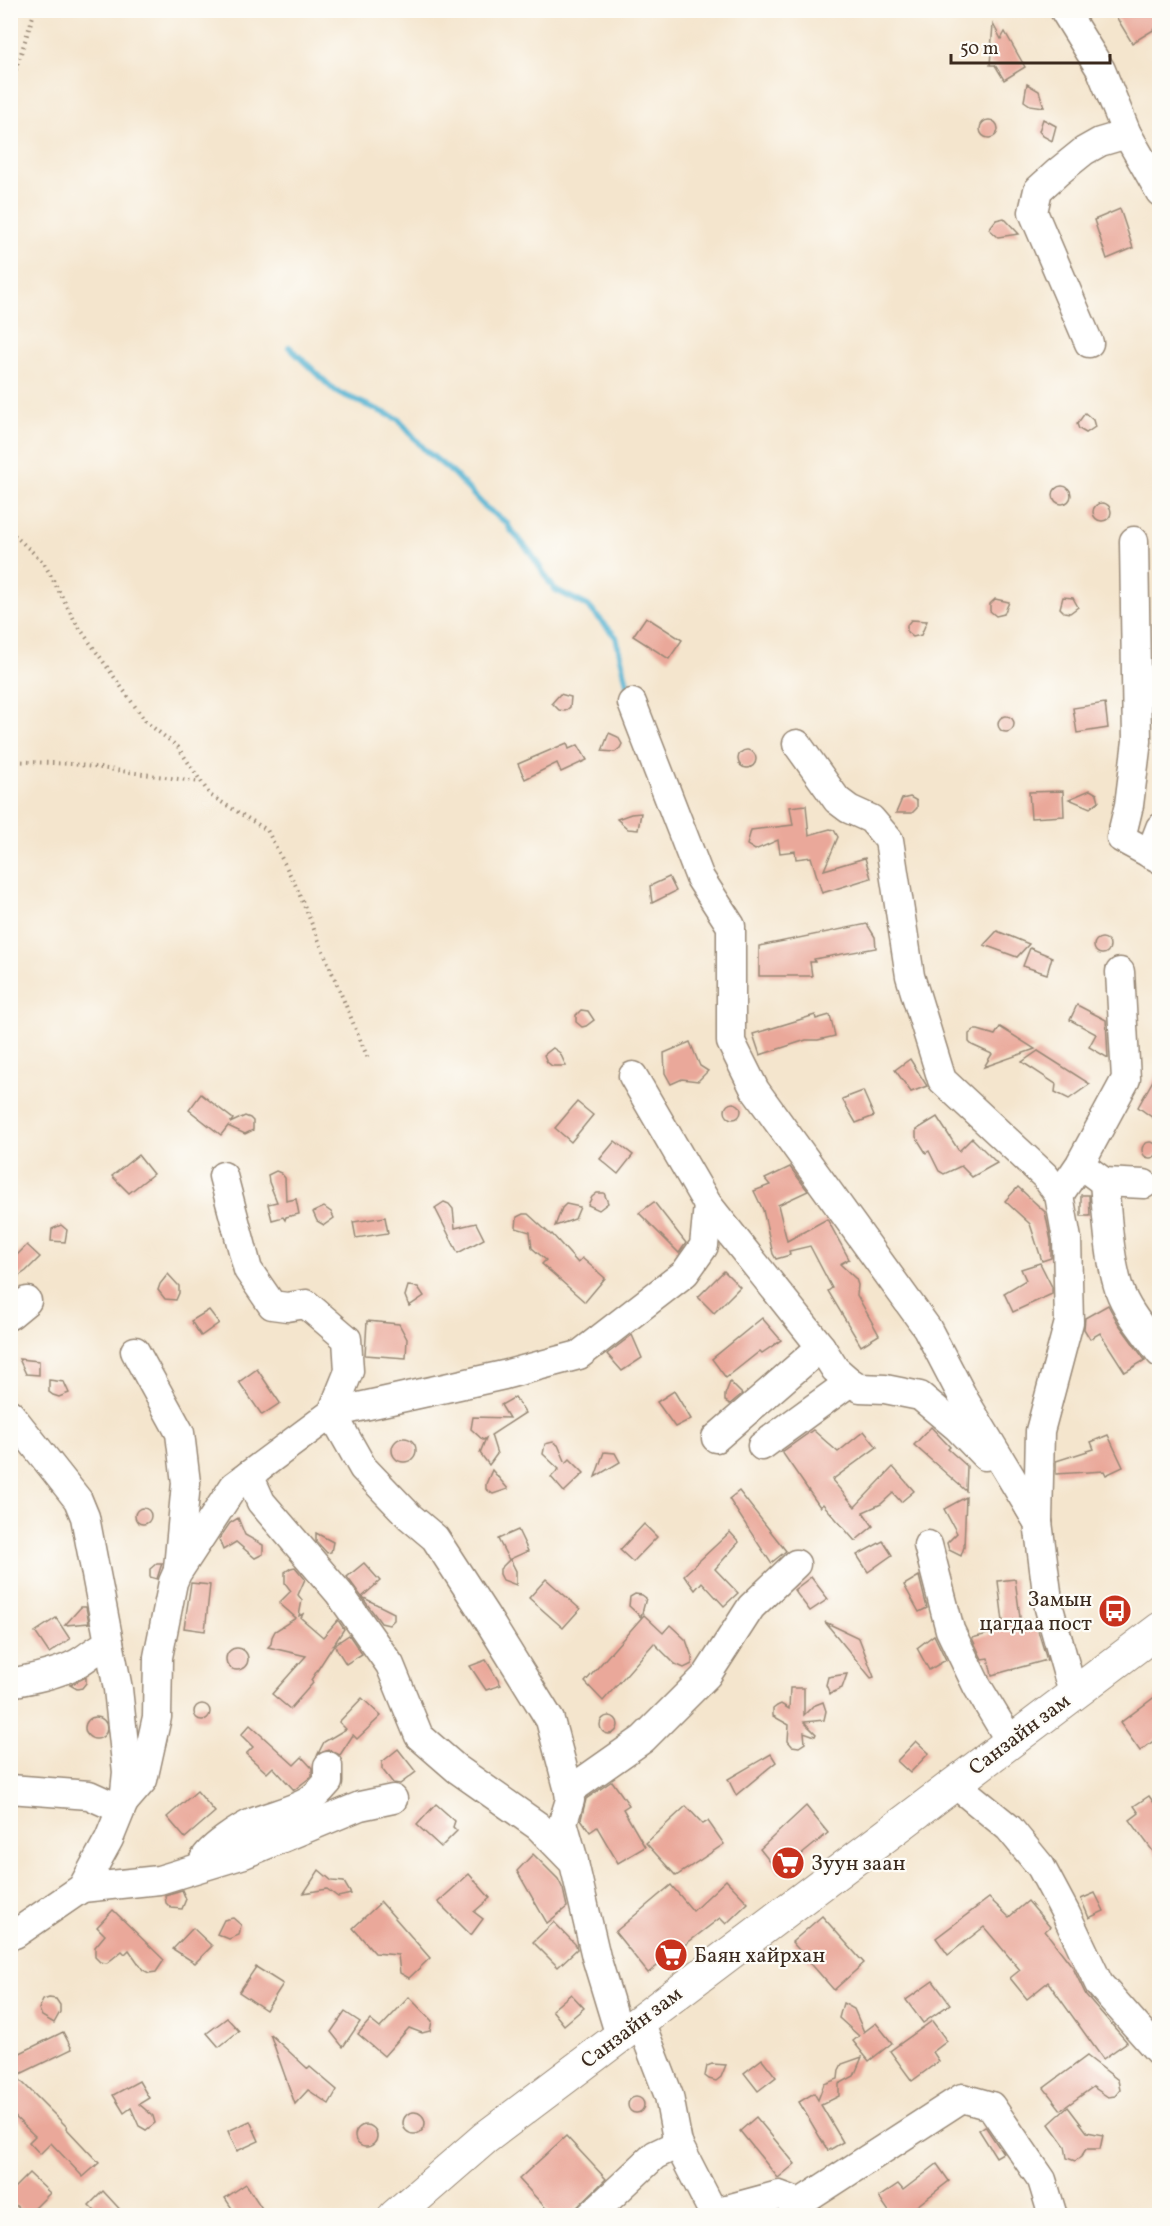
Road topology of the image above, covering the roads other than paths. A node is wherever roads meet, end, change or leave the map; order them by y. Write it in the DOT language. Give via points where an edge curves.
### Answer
graph roads {
  1 [pos="1064,10"];
  2 [pos="1127,134"];
  3 [pos="1160,192"];
  4 [pos="1089,343"];
  5 [pos="1134,541"];
  6 [pos="632,703"];
  7 [pos="796,744"];
  8 [pos="1156,847"];
  9 [pos="1120,972"];
  10 [pos="633,1076"];
  11 [pos="1080,1164"];
  12 [pos="223,1176"];
  13 [pos="1104,1182"];
  14 [pos="1144,1184"];
  15 [pos="1059,1195"];
  16 [pos="708,1205"];
  17 [pos="821,1347"];
  18 [pos="135,1351"];
  19 [pos="1160,1353"];
  20 [pos="850,1382"];
  21 [pos="332,1413"];
  22 [pos="10,1414"];
  23 [pos="716,1438"];
  24 [pos="762,1446"];
  25 [pos="249,1475"];
  26 [pos="1038,1522"];
  27 [pos="928,1545"];
  28 [pos="796,1564"];
  29 [pos="177,1573"];
  30 [pos="1159,1630"];
  31 [pos="109,1644"];
  32 [pos="10,1683"];
  33 [pos="1074,1693"];
  34 [pos="1010,1741"];
  35 [pos="328,1766"];
  36 [pos="954,1783"];
  37 [pos="10,1789"];
  38 [pos="569,1791"];
  39 [pos="393,1799"];
  40 [pos="122,1805"];
  41 [pos="574,1863"];
  42 [pos="202,1867"];
  43 [pos="82,1888"];
  44 [pos="10,1935"];
  45 [pos="630,2028"];
  46 [pos="1160,2053"];
  47 [pos="678,2144"];
  48 [pos="714,2213"];
  49 [pos="395,2216"];
  50 [pos="590,2216"];
  51 [pos="1053,2216"];
  1 -- 2 [label="street" via="1101,70"];
  2 -- 3 [label="street"];
  2 -- 4 [label="street" via="1100,142 1058,172 1038,190 1033,212"];
  5 -- 8 [label="street" via="1137,741 1121,838"];
  6 -- 26 [label="street" via="700,879 731,926 731,1042 755,1090 927,1328 965,1401"];
  7 -- 15 [label="street" via="837,800 871,819 890,840 909,976 942,1080 1045,1176"];
  9 -- 11 [label="street" via="1126,1079"];
  10 -- 16 [label="street"];
  11 -- 13 [label="street"];
  11 -- 15 [label="street"];
  12 -- 21 [label="street" via="248,1270 272,1305 306,1304 347,1339 349,1371"];
  13 -- 14 [label="street"];
  13 -- 19 [label="street" via="1119,1289"];
  15 -- 26 [label="street" via="1067,1239 1069,1322 1040,1431"];
  16 -- 17 [label="street"];
  16 -- 21 [label="street" via="704,1246 685,1273 579,1355"];
  17 -- 20 [label="street" via="835,1369"];
  17 -- 23 [label="street"];
  18 -- 29 [label="street" via="180,1433 186,1484"];
  20 -- 24 [label="street"];
  20 -- 26 [label="street" via="860,1388 920,1396 1017,1488"];
  21 -- 25 [label="street"];
  21 -- 38 [label="street" via="363,1468 435,1538 485,1615 550,1720"];
  22 -- 31 [label="street" via="78,1500 95,1562"];
  25 -- 29 [label="street" via="234,1485"];
  25 -- 41 [label="street" via="261,1502 339,1593 390,1665 419,1736 457,1769 538,1826"];
  26 -- 33 [label="street" via="1049,1608"];
  27 -- 34 [label="street" via="950,1630"];
  28 -- 38 [label="street" via="751,1607 707,1675 643,1739"];
  29 -- 40 [label="street" via="158,1657 157,1717 143,1780"];
  30 -- 33 [label="main road, Санзайн зам"];
  31 -- 32 [label="street" via="76,1664"];
  31 -- 40 [label="street" via="127,1772"];
  33 -- 34 [label="main road, Санзайн зам"];
  34 -- 36 [label="main road, Санзайн зам"];
  35 -- 42 [label="street" via="328,1782 310,1800 252,1823 210,1851 203,1858"];
  36 -- 45 [label="main road, Санзайн зам"];
  36 -- 46 [label="street" via="1010,1828 1041,1867 1099,1984"];
  37 -- 40 [label="street" via="89,1795"];
  38 -- 41 [label="street" via="563,1822"];
  39 -- 42 [label="street" via="360,1806 275,1843"];
  40 -- 43 [label="street" via="110,1839"];
  41 -- 45 [label="street" via="596,1957"];
  42 -- 43 [label="street" via="159,1880"];
  43 -- 44 [label="street"];
  45 -- 47 [label="street" via="669,2096"];
  45 -- 49 [label="main road, Санзайн зам" via="485,2138"];
  47 -- 48 [label="street"];
  47 -- 50 [label="street" via="655,2156"];
  48 -- 51 [label="street" via="779,2195 800,2203 962,2098 991,2106 1042,2180"];
}
